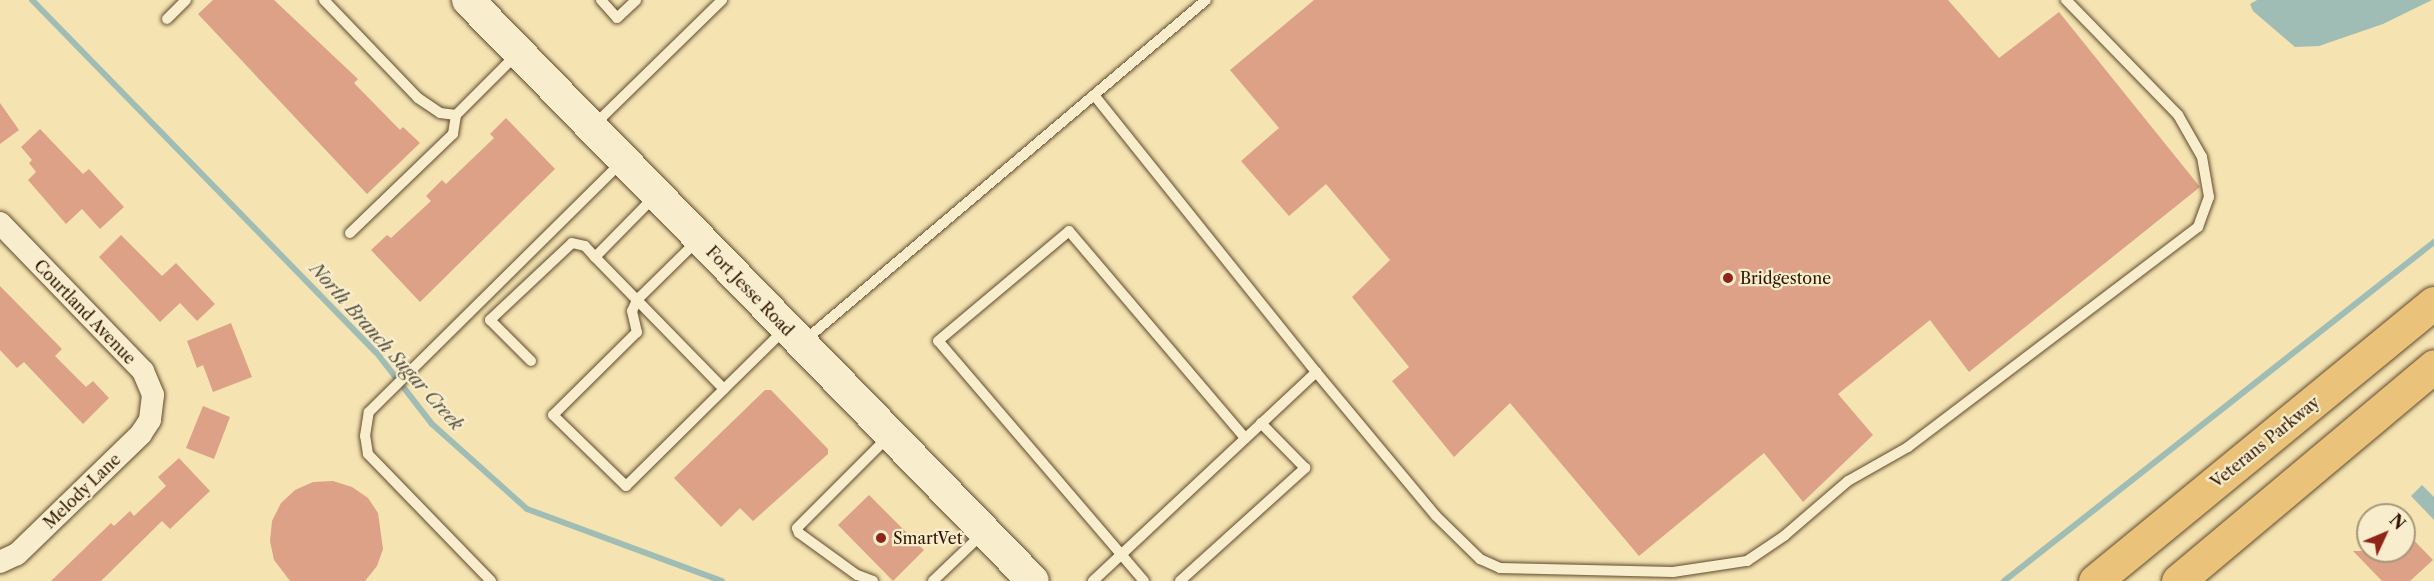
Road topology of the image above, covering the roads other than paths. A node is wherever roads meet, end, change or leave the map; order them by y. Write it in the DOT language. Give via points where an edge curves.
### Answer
graph roads {
  1 [pos="186,0"];
  2 [pos="324,0"];
  3 [pos="468,0"];
  4 [pos="601,0"];
  5 [pos="636,0"];
  6 [pos="722,0"];
  7 [pos="1206,0"];
  8 [pos="2066,0"];
  9 [pos="167,19"];
  10 [pos="518,52"];
  11 [pos="1094,95"];
  12 [pos="456,115"];
  13 [pos="591,127"];
  14 [pos="624,160"];
  15 [pos="657,194"];
  16 [pos="0,223"];
  17 [pos="350,233"];
  18 [pos="700,239"];
  19 [pos="595,256"];
  20 [pos="637,300"];
  21 [pos="2434,303"];
  22 [pos="794,336"];
  23 [pos="531,361"];
  24 [pos="2434,366"];
  25 [pos="1316,372"];
  26 [pos="724,389"];
  27 [pos="153,409"];
  28 [pos="1261,423"];
  29 [pos="890,435"];
  30 [pos="1245,438"];
  31 [pos="984,531"];
  32 [pos="1120,556"];
  33 [pos="0,562"];
  34 [pos="491,581"];
  35 [pos="873,581"];
  36 [pos="933,581"];
  37 [pos="1033,581"];
  38 [pos="1093,581"];
  39 [pos="1144,581"];
  40 [pos="1180,581"];
  41 [pos="2095,581"];
  42 [pos="2178,581"];
  1 -- 9 [label="lane"];
  2 -- 12 [label="lane" via="418,98 440,113"];
  3 -- 10 [label="main road, Fort Jesse Road"];
  4 -- 5 [label="lane" via="618,18"];
  6 -- 13 [label="lane"];
  7 -- 11 [label="lane"];
  8 -- 25 [label="lane" via="2178,115 2204,167 2209,197 2198,226 1908,447 1848,481 1784,536 1747,561 1673,572 1500,568 1480,559 1436,516"];
  10 -- 12 [label="lane"];
  10 -- 13 [label="main road, Fort Jesse Road"];
  11 -- 22 [label="lane"];
  11 -- 25 [label="lane"];
  12 -- 17 [label="lane" via="453,134"];
  13 -- 14 [label="main road, Fort Jesse Road"];
  14 -- 15 [label="main road, Fort Jesse Road"];
  14 -- 34 [label="lane" via="369,412 365,436 368,454"];
  15 -- 18 [label="main road, Fort Jesse Road"];
  15 -- 19 [label="lane"];
  16 -- 27 [label="street, Courtland Avenue" via="143,371 151,386"];
  18 -- 20 [label="lane"];
  18 -- 22 [label="main road, Fort Jesse Road"];
  19 -- 20 [label="lane"];
  19 -- 23 [label="lane" via="585,246 572,243 490,321"];
  20 -- 26 [label="lane"];
  20 -- 26 [label="lane" via="632,311 637,333 553,415 626,486"];
  21 -- 41 [label="highway, Veterans Parkway"];
  22 -- 26 [label="lane"];
  22 -- 29 [label="main road, Fort Jesse Road"];
  24 -- 42 [label="highway"];
  25 -- 28 [label="lane"];
  27 -- 33 [label="street, Melody Lane" via="141,434 17,554"];
  28 -- 30 [label="lane"];
  28 -- 40 [label="lane" via="1305,468"];
  29 -- 31 [label="main road, Fort Jesse Road"];
  29 -- 35 [label="lane" via="797,528 857,575"];
  30 -- 32 [label="lane"];
  30 -- 32 [label="lane" via="1069,231 938,341"];
  31 -- 36 [label="lane"];
  31 -- 37 [label="main road, Fort Jesse Road"];
  32 -- 38 [label="lane"];
  32 -- 39 [label="lane"];
}
